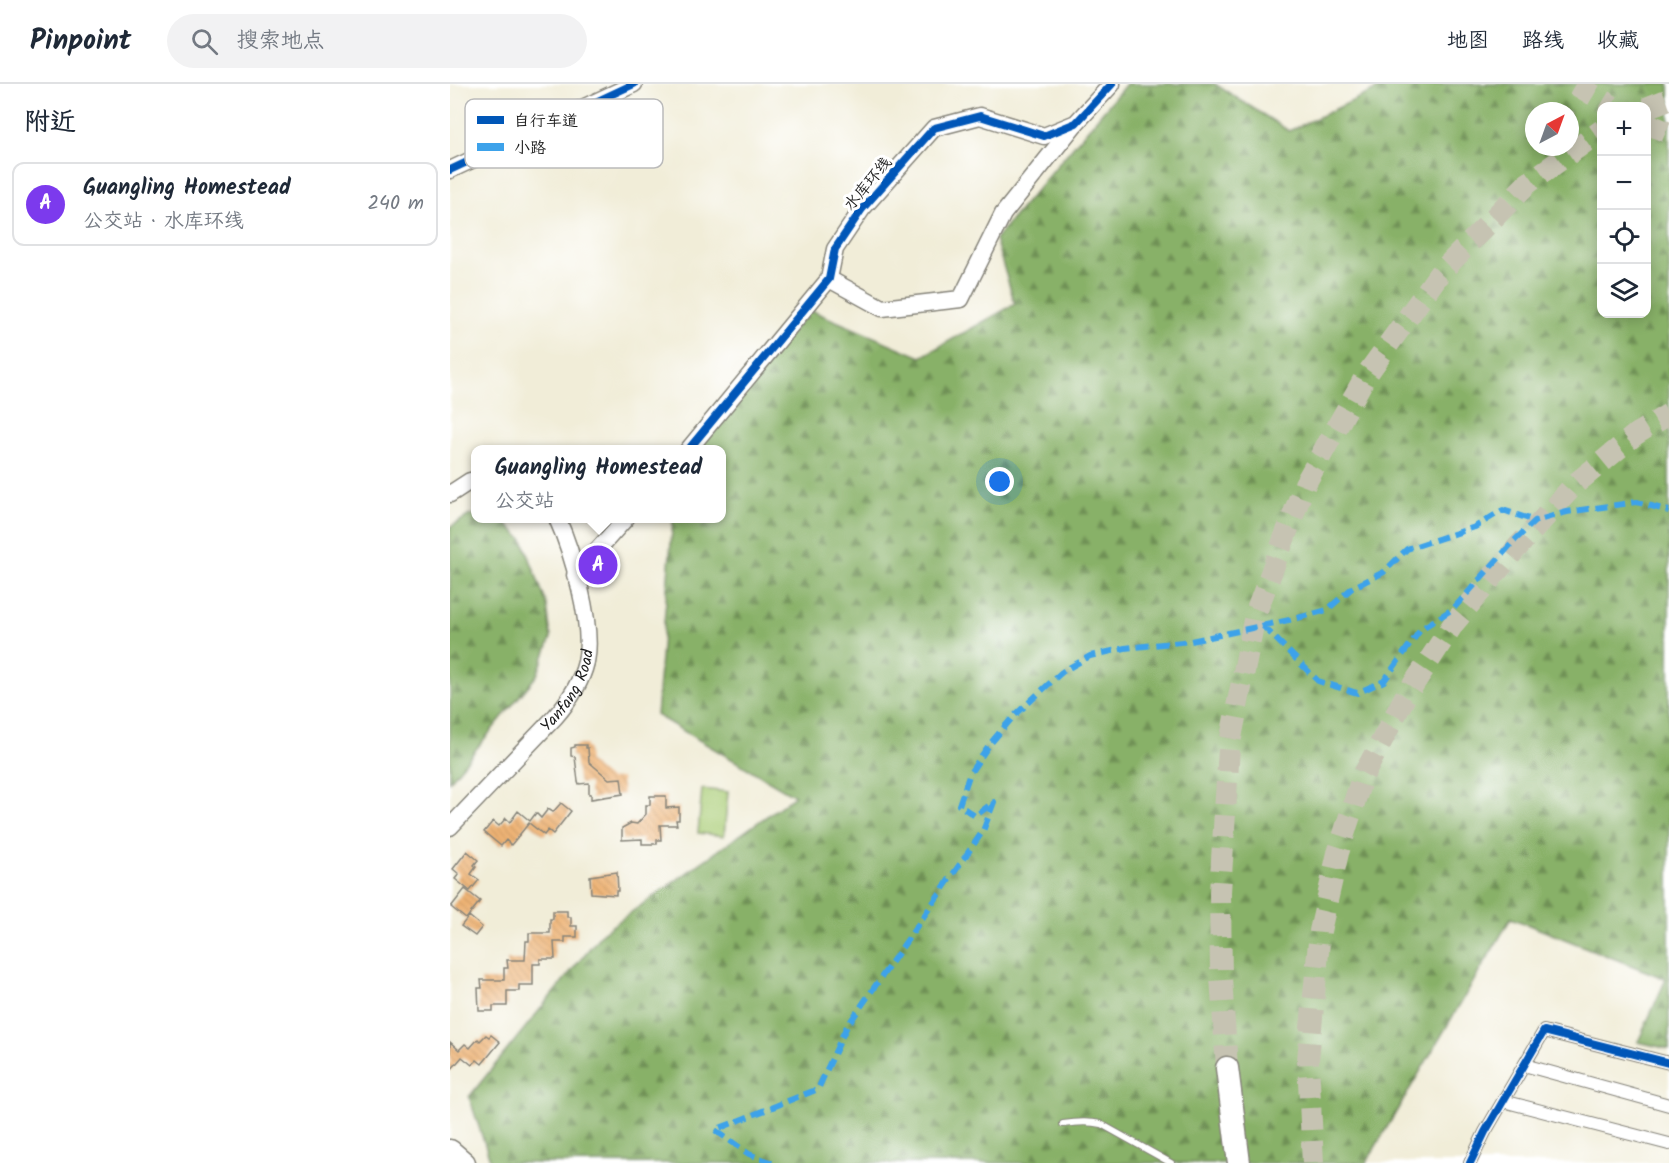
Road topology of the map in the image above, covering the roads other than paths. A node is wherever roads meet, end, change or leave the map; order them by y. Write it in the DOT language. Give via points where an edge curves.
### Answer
graph roads {
  1 [pos="634,84"];
  2 [pos="1112,84"];
  3 [pos="602,99"];
  4 [pos="1076,123"];
  5 [pos="465,163"];
  6 [pos="450,170"];
  7 [pos="829,279"];
  8 [pos="692,445"];
  9 [pos="471,481"];
  10 [pos="450,494"];
  11 [pos="559,523"];
  12 [pos="622,523"];
  13 [pos="575,575"];
  14 [pos="450,826"];
  15 [pos="1669,1063"];
  16 [pos="1524,1065"];
  17 [pos="1227,1068"];
  18 [pos="1503,1101"];
  19 [pos="1669,1105"];
  20 [pos="1063,1124"];
  21 [pos="1669,1144"];
  22 [pos="450,1151"];
  23 [pos="464,1163"];
  24 [pos="1171,1163"];
  25 [pos="1239,1163"];
  26 [pos="1470,1163"];
  1 -- 3 [label="street"];
  2 -- 4 [label="street, 水库环线"];
  4 -- 7 [label="street, 水库环线" via="1044,136 980,116 934,128 862,209 835,249"];
  4 -- 7 [label="street" via="1003,214 961,299 882,308"];
  5 -- 6 [label="street"];
  7 -- 8 [label="street, 水库环线"];
  9 -- 10 [label="street"];
  11 -- 13 [label="street, Yanfang Road"];
  12 -- 13 [label="street"];
  13 -- 14 [label="street, Yanfang Road" via="588,637 587,660 575,689 555,717"];
  15 -- 16 [label="street" via="1544,1031"];
  16 -- 18 [label="street"];
  16 -- 19 [label="street"];
  17 -- 25 [label="highway"];
  18 -- 21 [label="street"];
  18 -- 26 [label="street"];
  20 -- 24 [label="lane" via="1101,1125"];
  22 -- 23 [label="highway"];
}
